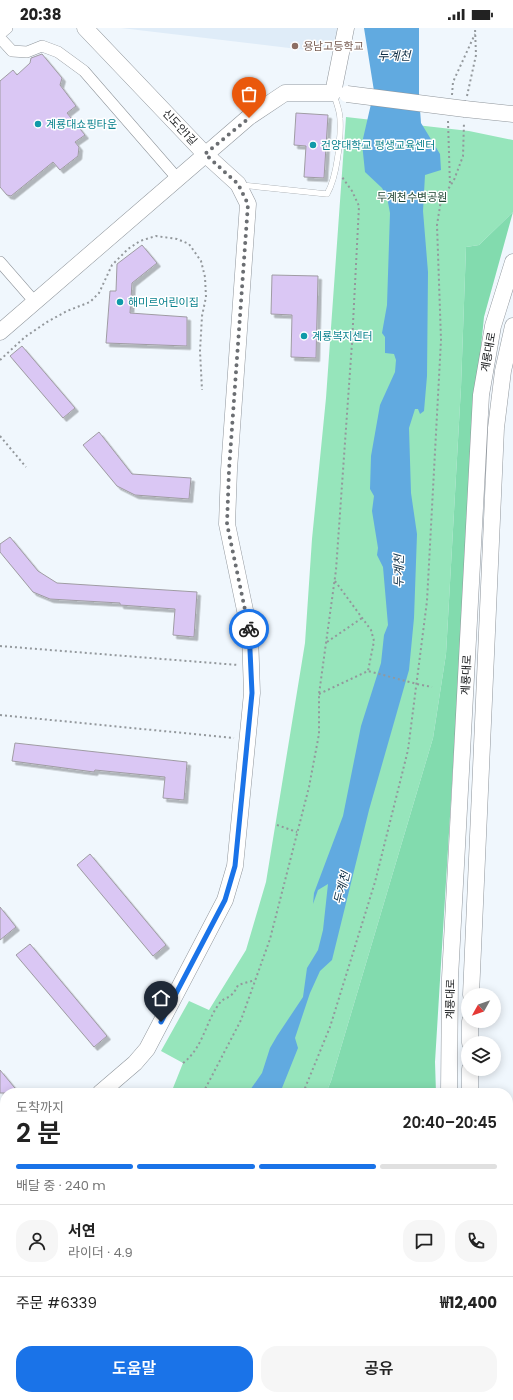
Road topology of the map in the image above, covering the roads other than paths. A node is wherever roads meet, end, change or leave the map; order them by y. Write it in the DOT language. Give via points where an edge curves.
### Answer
graph roads {
  1 [pos="7,28"];
  2 [pos="85,28"];
  3 [pos="346,28"];
  4 [pos="0,34"];
  5 [pos="0,38"];
  6 [pos="340,93"];
  7 [pos="512,115"];
  8 [pos="205,154"];
  9 [pos="177,178"];
  10 [pos="238,184"];
  11 [pos="513,262"];
  12 [pos="2,270"];
  13 [pos="34,301"];
  14 [pos="513,326"];
  15 [pos="0,332"];
  16 [pos="472,988"];
  17 [pos="470,1076"];
  18 [pos="106,1088"];
  19 [pos="449,1088"];
  20 [pos="470,1088"];
  1 -- 4 [label="street"];
  2 -- 8 [label="street, 신도안1길"];
  3 -- 6 [label="street"];
  5 -- 9 [label="street" via="12,52 27,52 42,46 58,52 84,71"];
  6 -- 7 [label="street, 신도안1길, bridge"];
  6 -- 8 [label="street, 신도안1길" via="285,93"];
  6 -- 10 [label="lane" via="336,168 333,184 327,194"];
  8 -- 9 [label="street"];
  8 -- 10 [label="street"];
  9 -- 13 [label="street"];
  10 -- 18 [label="street" via="248,204 229,462 227,524 250,634 252,693 235,866 225,900 147,1049"];
  11 -- 19 [label="street, 계룡대로" via="493,326 481,395 450,978"];
  12 -- 13 [label="street"];
  13 -- 15 [label="street"];
  14 -- 16 [label="street, 계룡대로" via="503,371 496,428"];
  17 -- 20 [label="street"];
}
